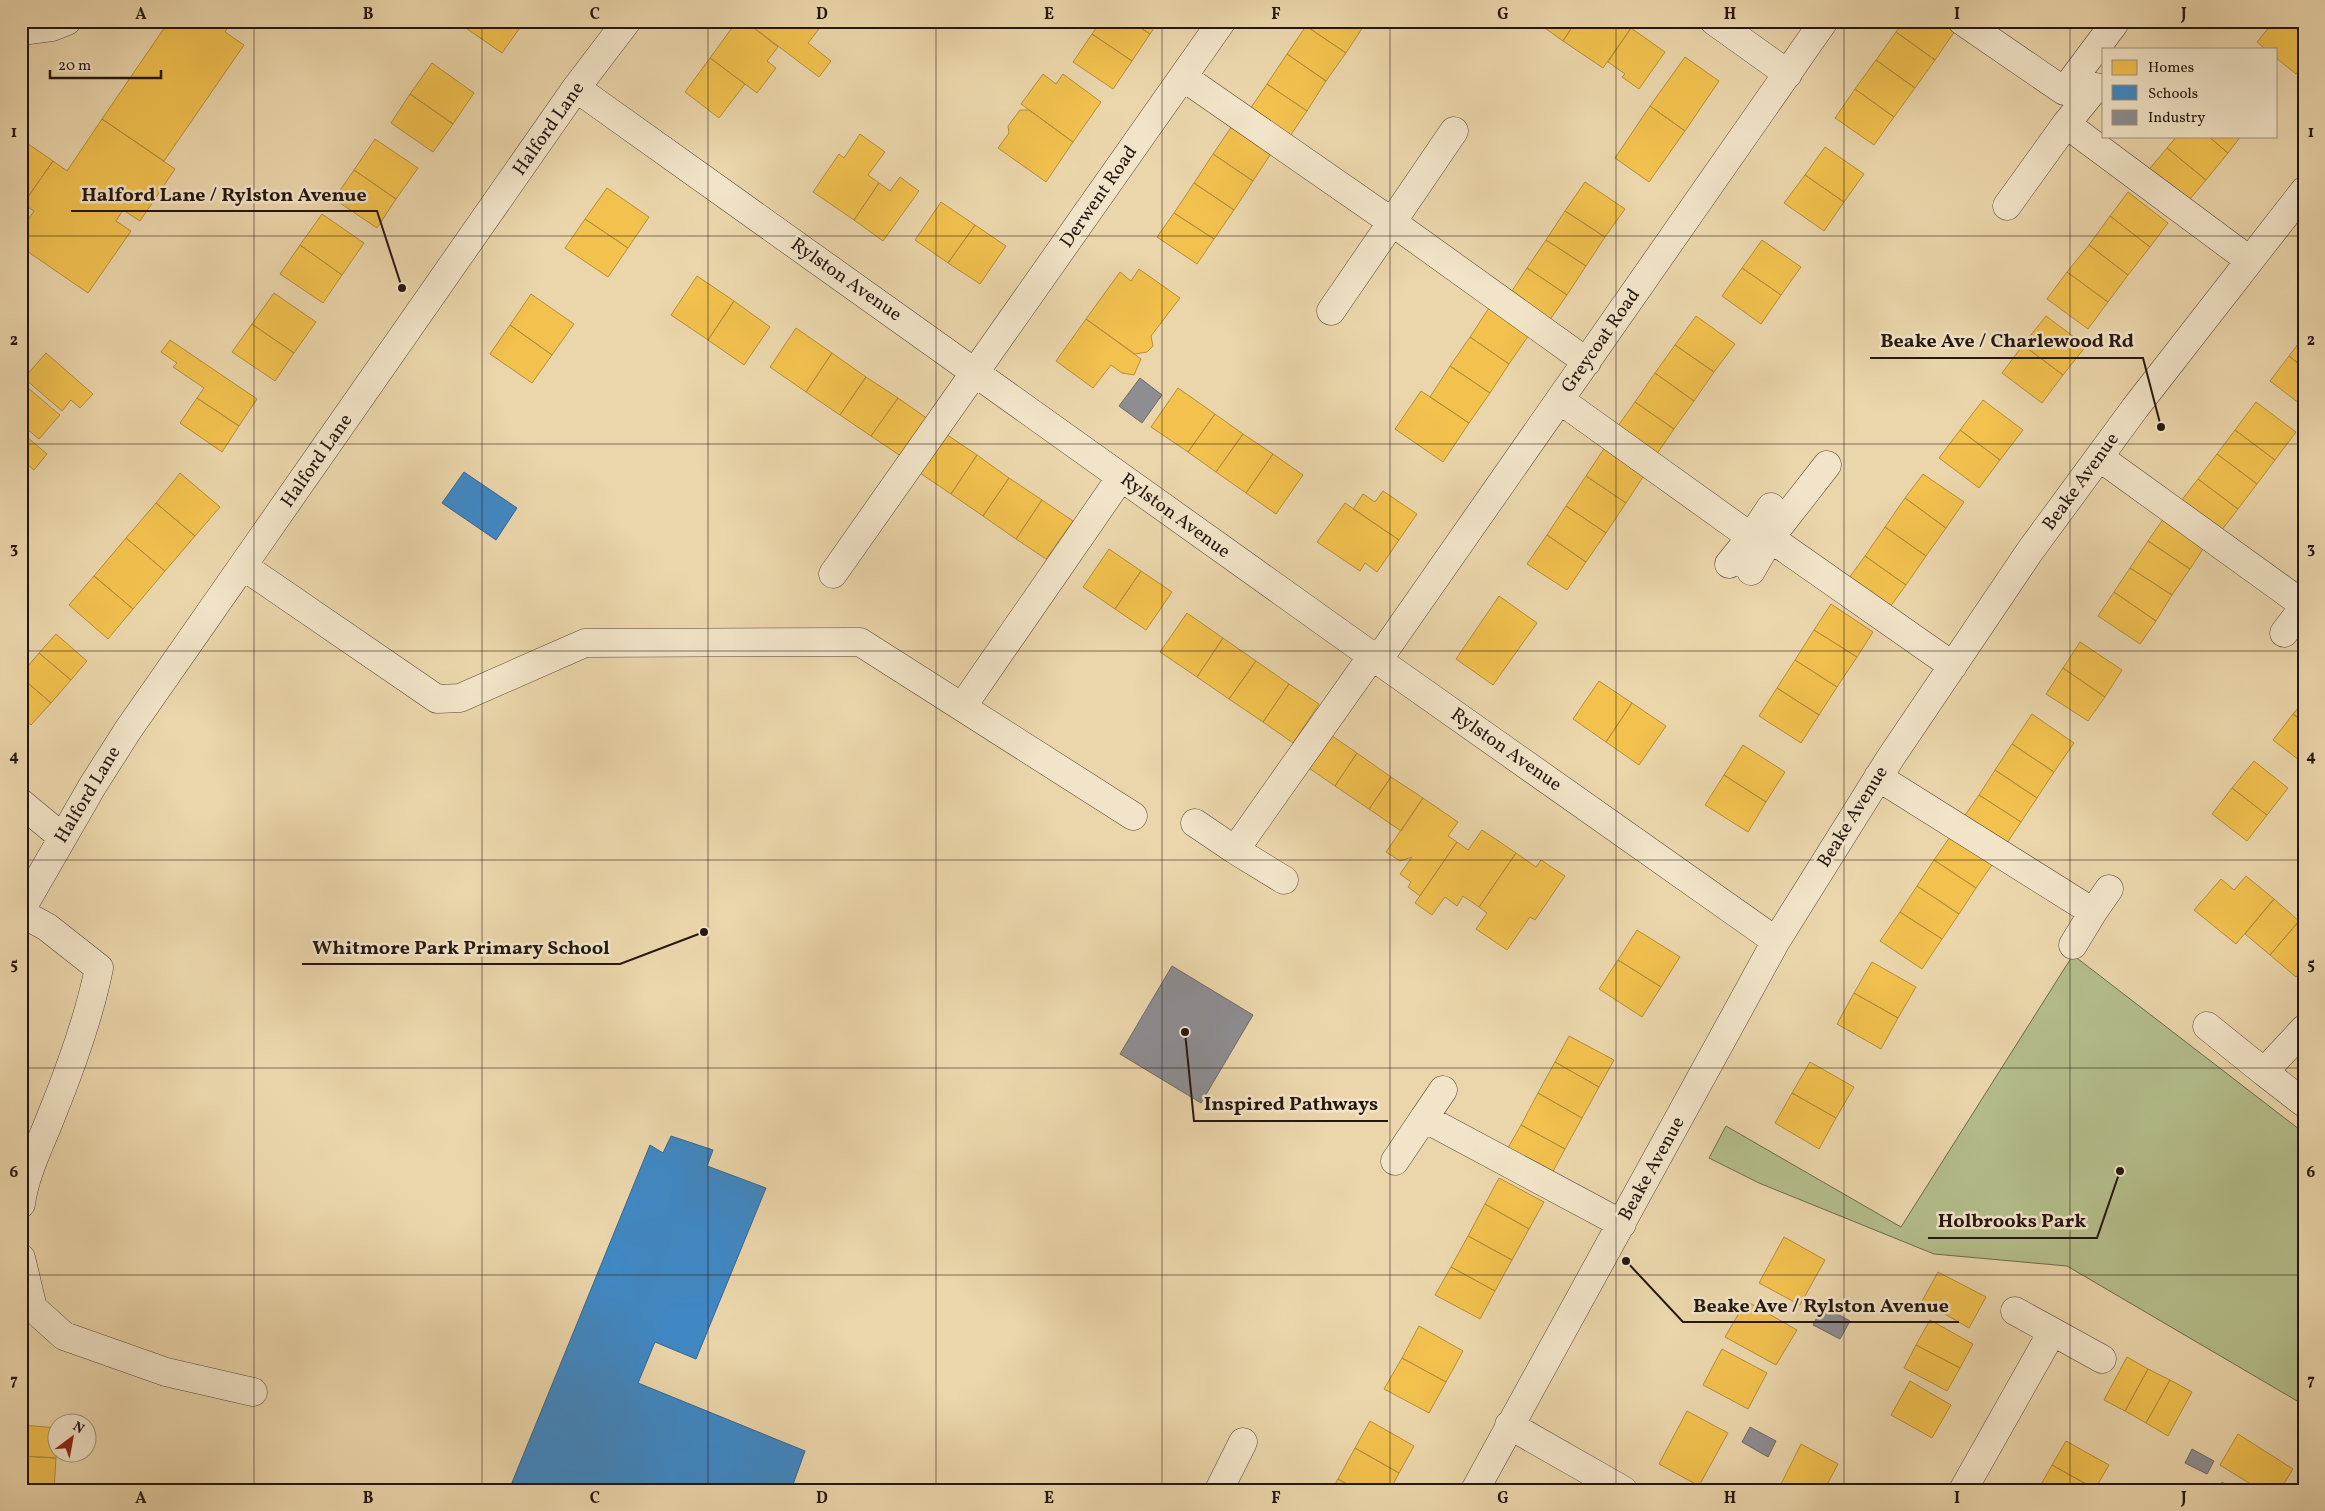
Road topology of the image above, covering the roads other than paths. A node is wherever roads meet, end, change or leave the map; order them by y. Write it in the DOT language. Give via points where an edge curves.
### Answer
graph roads {
  1 [pos="67,21"];
  2 [pos="627,21"];
  3 [pos="1222,21"];
  4 [pos="1714,21"];
  5 [pos="1824,21"];
  6 [pos="1962,21"];
  7 [pos="2114,24"];
  8 [pos="21,31"];
  9 [pos="1788,74"];
  10 [pos="1183,77"];
  11 [pos="2096,87"];
  12 [pos="576,88"];
  13 [pos="2066,124"];
  14 [pos="1454,131"];
  15 [pos="2304,191"];
  16 [pos="2007,206"];
  17 [pos="1392,222"];
  18 [pos="2249,260"];
  19 [pos="1331,311"];
  20 [pos="1587,362"];
  21 [pos="976,373"];
  22 [pos="1560,400"];
  23 [pos="2099,457"];
  24 [pos="1827,465"];
  25 [pos="1120,477"];
  26 [pos="1773,504"];
  27 [pos="1761,537"];
  28 [pos="243,566"];
  29 [pos="1740,567"];
  30 [pos="833,574"];
  31 [pos="2304,606"];
  32 [pos="2284,634"];
  33 [pos="1375,658"];
  34 [pos="1953,666"];
  35 [pos="962,707"];
  36 [pos="1878,777"];
  37 [pos="21,803"];
  38 [pos="1133,816"];
  39 [pos="1194,823"];
  40 [pos="62,838"];
  41 [pos="1235,850"];
  42 [pos="1284,880"];
  43 [pos="2109,889"];
  44 [pos="21,911"];
  45 [pos="2093,912"];
  46 [pos="1776,941"];
  47 [pos="2073,945"];
  48 [pos="2207,1026"];
  49 [pos="2304,1029"];
  50 [pos="2264,1072"];
  51 [pos="1443,1090"];
  52 [pos="2304,1103"];
  53 [pos="1424,1118"];
  54 [pos="1395,1161"];
  55 [pos="21,1204"];
  56 [pos="1622,1224"];
  57 [pos="21,1258"];
  58 [pos="2015,1311"];
  59 [pos="2052,1332"];
  60 [pos="2102,1359"];
  61 [pos="253,1392"];
  62 [pos="1509,1425"];
  63 [pos="1243,1442"];
  64 [pos="1219,1490"];
  65 [pos="1475,1490"];
  66 [pos="1623,1490"];
  67 [pos="1963,1490"];
  1 -- 8 [label="street"];
  2 -- 12 [label="street, Halford Lane"];
  3 -- 10 [label="street, Derwent Road"];
  4 -- 9 [label="street"];
  5 -- 9 [label="street, Greycoat Road"];
  6 -- 7 [label="street" via="2064,91"];
  9 -- 20 [label="street, Greycoat Road"];
  10 -- 17 [label="street"];
  10 -- 21 [label="street, Derwent Road"];
  11 -- 13 [label="street"];
  12 -- 21 [label="street, Rylston Avenue"];
  12 -- 28 [label="street, Halford Lane"];
  13 -- 16 [label="street"];
  13 -- 18 [label="street"];
  14 -- 17 [label="street"];
  15 -- 18 [label="street, Beake Avenue"];
  17 -- 19 [label="street"];
  17 -- 20 [label="street"];
  18 -- 23 [label="street, Beake Avenue"];
  20 -- 22 [label="street, Greycoat Road"];
  21 -- 25 [label="street, Rylston Avenue"];
  21 -- 30 [label="street, Derwent Road"];
  22 -- 27 [label="street"];
  22 -- 33 [label="street, Greycoat Road"];
  23 -- 31 [label="street"];
  23 -- 34 [label="street, Beake Avenue" via="2030,551"];
  24 -- 27 [label="street"];
  25 -- 33 [label="street, Rylston Avenue"];
  25 -- 35 [label="street"];
  26 -- 27 [label="street"];
  27 -- 29 [label="street"];
  27 -- 34 [label="street"];
  28 -- 35 [label="street" via="437,700 460,698 585,643 860,642"];
  28 -- 40 [label="street, Halford Lane" via="128,730"];
  31 -- 32 [label="street"];
  33 -- 41 [label="street, Greycoat Road"];
  33 -- 46 [label="street, Rylston Avenue"];
  34 -- 36 [label="street, Beake Avenue"];
  35 -- 38 [label="street"];
  36 -- 45 [label="street"];
  36 -- 46 [label="street, Beake Avenue"];
  37 -- 40 [label="street"];
  39 -- 41 [label="street"];
  40 -- 44 [label="street, Halford Lane"];
  41 -- 42 [label="street"];
  43 -- 45 [label="street"];
  44 -- 55 [label="street" via="99,968 93,1000 23,1187"];
  45 -- 47 [label="street"];
  46 -- 56 [label="street, Beake Avenue"];
  48 -- 50 [label="street"];
  49 -- 50 [label="street"];
  50 -- 52 [label="street"];
  51 -- 53 [label="street"];
  53 -- 54 [label="street"];
  53 -- 56 [label="street"];
  56 -- 62 [label="street, Beake Avenue"];
  57 -- 61 [label="street" via="33,1308 64,1336 166,1372"];
  58 -- 59 [label="street"];
  59 -- 60 [label="street"];
  59 -- 67 [label="street"];
  62 -- 65 [label="street, Beake Avenue"];
  62 -- 66 [label="street"];
  63 -- 64 [label="street"];
}
